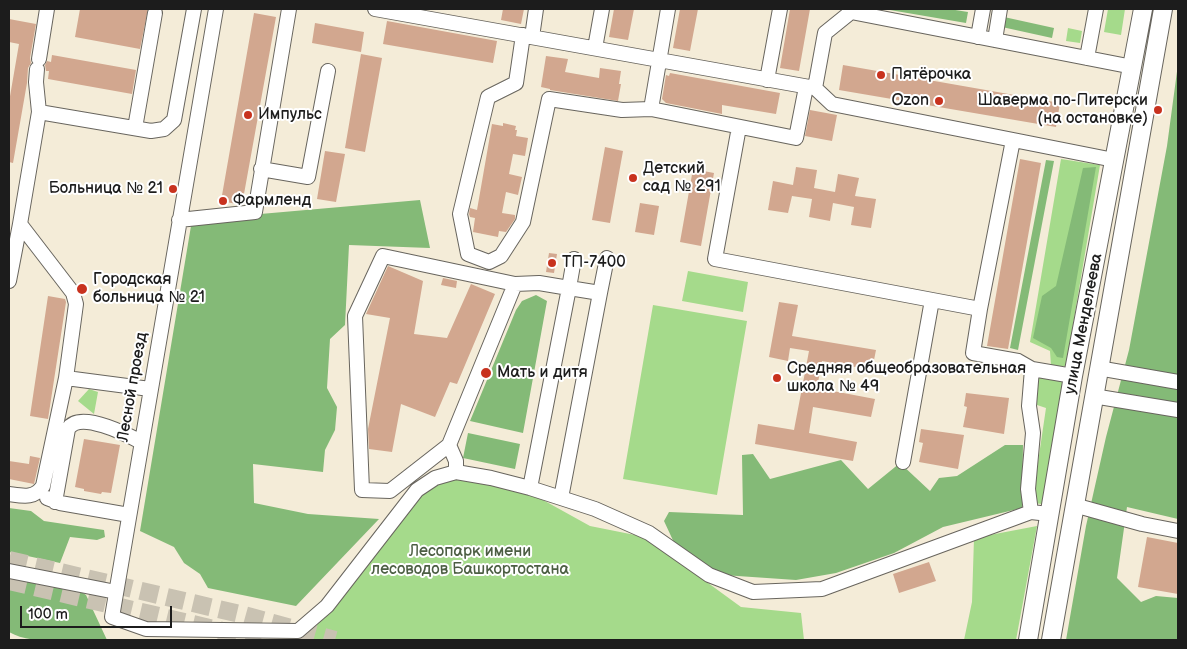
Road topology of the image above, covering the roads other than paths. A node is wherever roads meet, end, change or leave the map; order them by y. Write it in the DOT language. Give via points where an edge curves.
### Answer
graph roads {
  1 [pos="46,9"];
  2 [pos="194,9"];
  3 [pos="216,9"];
  4 [pos="289,9"];
  5 [pos="375,9"];
  6 [pos="536,9"];
  7 [pos="602,9"];
  8 [pos="668,9"];
  9 [pos="780,9"];
  10 [pos="983,9"];
  11 [pos="1000,9"];
  12 [pos="1096,9"];
  13 [pos="1143,9"];
  14 [pos="1163,9"];
  15 [pos="851,11"];
  16 [pos="155,13"];
  17 [pos="527,36"];
  18 [pos="978,37"];
  19 [pos="995,40"];
  20 [pos="595,48"];
  21 [pos="1087,58"];
  22 [pos="658,60"];
  23 [pos="1133,67"];
  24 [pos="328,71"];
  25 [pos="1152,71"];
  26 [pos="767,80"];
  27 [pos="810,88"];
  28 [pos="651,109"];
  29 [pos="39,112"];
  30 [pos="738,126"];
  31 [pos="135,128"];
  32 [pos="1013,140"];
  33 [pos="1114,160"];
  34 [pos="261,169"];
  35 [pos="179,220"];
  36 [pos="20,224"];
  37 [pos="607,258"];
  38 [pos="574,259"];
  39 [pos="9,281"];
  40 [pos="515,284"];
  41 [pos="569,288"];
  42 [pos="600,293"];
  43 [pos="932,300"];
  44 [pos="980,309"];
  45 [pos="1098,368"];
  46 [pos="1032,369"];
  47 [pos="1074,376"];
  48 [pos="66,378"];
  49 [pos="1178,382"];
  50 [pos="150,390"];
  51 [pos="1093,396"];
  52 [pos="1178,410"];
  53 [pos="141,442"];
  54 [pos="449,445"];
  55 [pos="903,462"];
  56 [pos="456,472"];
  57 [pos="530,488"];
  58 [pos="38,493"];
  59 [pos="9,494"];
  60 [pos="561,498"];
  61 [pos="55,502"];
  62 [pos="1074,506"];
  63 [pos="1031,512"];
  64 [pos="1050,514"];
  65 [pos="129,515"];
  66 [pos="1178,531"];
  67 [pos="9,571"];
  68 [pos="116,592"];
  69 [pos="297,636"];
  70 [pos="1028,640"];
  71 [pos="1051,640"];
  1 -- 29 [label="street" via="36,82"];
  2 -- 31 [label="street" via="174,120 164,129"];
  3 -- 35 [label="street, Лесной проезд"];
  4 -- 34 [label="street"];
  5 -- 17 [label="street"];
  6 -- 17 [label="street"];
  7 -- 20 [label="street"];
  8 -- 22 [label="street"];
  9 -- 26 [label="street"];
  10 -- 18 [label="street"];
  11 -- 19 [label="street"];
  12 -- 21 [label="street"];
  13 -- 23 [label="main road, улица Менделеева"];
  14 -- 25 [label="main road, улица Менделеева"];
  15 -- 18 [label="street"];
  15 -- 27 [label="street" via="824,32"];
  16 -- 31 [label="street"];
  17 -- 20 [label="street"];
  17 -- 28 [label="street" via="516,83 488,97 460,214 468,254 489,262 501,256 524,222 549,99 622,110"];
  18 -- 19 [label="street"];
  19 -- 21 [label="street"];
  20 -- 22 [label="street"];
  21 -- 23 [label="street"];
  22 -- 26 [label="street"];
  22 -- 28 [label="street"];
  23 -- 25 [label="main road"];
  23 -- 33 [label="main road, улица Менделеева"];
  24 -- 34 [label="street" via="308,177"];
  25 -- 45 [label="main road, улица Менделеева"];
  26 -- 27 [label="street"];
  27 -- 30 [label="street" via="796,138"];
  27 -- 32 [label="street" via="832,104"];
  28 -- 30 [label="street"];
  29 -- 31 [label="street"];
  29 -- 36 [label="street"];
  30 -- 43 [label="street" via="715,259"];
  32 -- 33 [label="street"];
  32 -- 44 [label="street"];
  33 -- 47 [label="main road, улица Менделеева"];
  34 -- 35 [label="street" via="254,212"];
  35 -- 50 [label="street, Лесной проезд"];
  36 -- 39 [label="street"];
  36 -- 48 [label="street" via="73,293 76,304"];
  37 -- 42 [label="street"];
  38 -- 41 [label="street"];
  40 -- 41 [label="street" via="539,283"];
  40 -- 54 [label="street"];
  40 -- 54 [label="street" via="383,256 355,316 362,490 390,491"];
  41 -- 42 [label="street"];
  41 -- 57 [label="street"];
  42 -- 60 [label="street"];
  43 -- 44 [label="street"];
  43 -- 55 [label="street"];
  44 -- 46 [label="street" via="973,353 1018,361"];
  45 -- 49 [label="street"];
  45 -- 51 [label="main road, улица Менделеева"];
  46 -- 47 [label="street"];
  46 -- 63 [label="street" via="1029,406 1033,433 1028,489"];
  47 -- 64 [label="main road, улица Менделеева"];
  48 -- 50 [label="street"];
  48 -- 58 [label="street" via="43,486"];
  50 -- 53 [label="street, Лесной проезд"];
  51 -- 52 [label="street"];
  51 -- 62 [label="main road, улица Менделеева"];
  53 -- 61 [label="street" via="110,427 73,423 68,429"];
  53 -- 65 [label="street, Лесной проезд"];
  54 -- 56 [label="street" via="456,461"];
  56 -- 57 [label="street"];
  56 -- 69 [label="street" via="435,478 417,490 327,606"];
  57 -- 60 [label="street"];
  58 -- 59 [label="street" via="30,496"];
  58 -- 61 [label="street"];
  60 -- 63 [label="street" via="649,532 709,575 753,592 822,588"];
  61 -- 65 [label="street"];
  62 -- 66 [label="street"];
  62 -- 71 [label="main road, улица Менделеева"];
  63 -- 64 [label="street"];
  64 -- 70 [label="main road, улица Менделеева"];
  65 -- 68 [label="street, Лесной проезд"];
  67 -- 68 [label="street"];
  68 -- 69 [label="street, Лесной проезд" via="112,617 146,629"];
}
